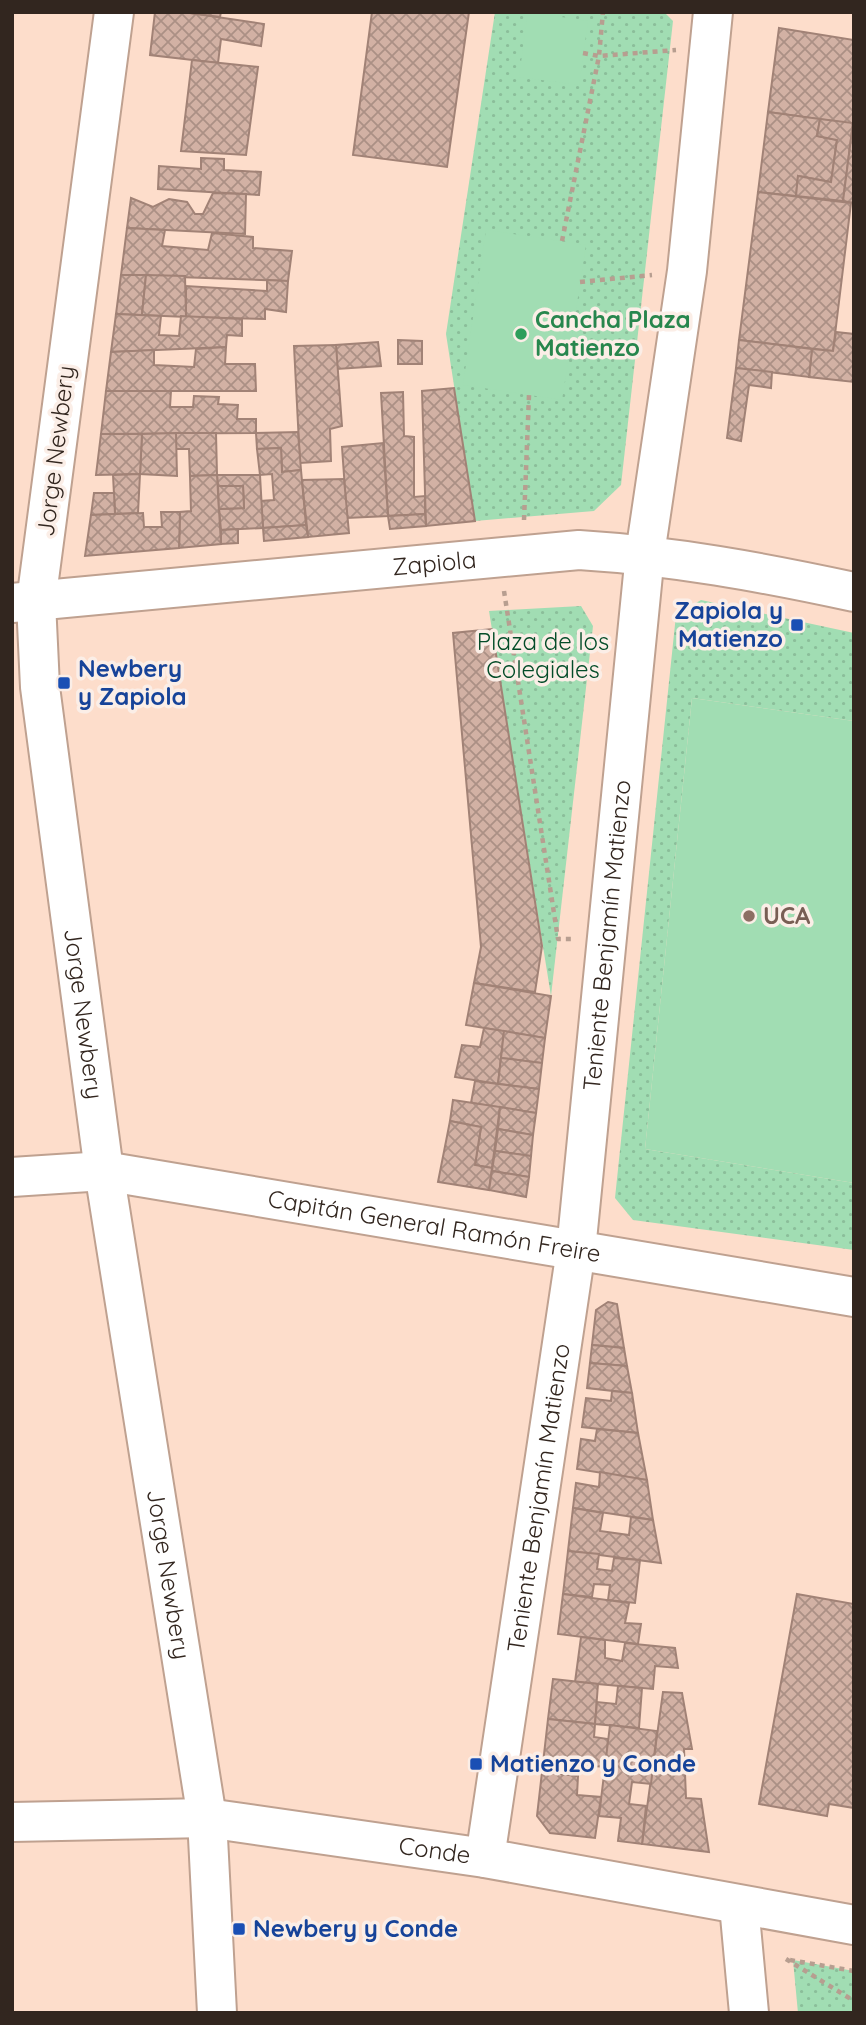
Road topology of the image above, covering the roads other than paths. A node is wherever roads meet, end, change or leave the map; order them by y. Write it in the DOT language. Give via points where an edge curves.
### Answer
graph roads {
  1 [pos="114,12"];
  2 [pos="710,30"];
  3 [pos="645,554"];
  4 [pos="854,592"];
  5 [pos="24,603"];
  6 [pos="104,1171"];
  7 [pos="12,1177"];
  8 [pos="576,1250"];
  9 [pos="854,1297"];
  10 [pos="207,1818"];
  11 [pos="12,1822"];
  12 [pos="485,1857"];
  13 [pos="739,1905"];
  14 [pos="854,1925"];
  15 [pos="217,2013"];
  16 [pos="749,2013"];
  1 -- 5 [label="street, Jorge Newbery"];
  2 -- 3 [label="street, Teniente Benjamín Matienzo" via="687,271"];
  3 -- 4 [label="street, Zapiola" via="728,565"];
  3 -- 5 [label="street, Zapiola" via="579,550"];
  3 -- 8 [label="street, Teniente Benjamín Matienzo"];
  5 -- 6 [label="street, Jorge Newbery" via="40,687"];
  6 -- 7 [label="street, Capitán General Ramón Freire"];
  6 -- 8 [label="street, Capitán General Ramón Freire"];
  6 -- 10 [label="street, Jorge Newbery"];
  8 -- 9 [label="street, Capitán General Ramón Freire"];
  8 -- 12 [label="street, Teniente Benjamín Matienzo"];
  10 -- 11 [label="street, Conde"];
  10 -- 12 [label="street, Conde"];
  10 -- 15 [label="street, Jorge Newbery"];
  12 -- 13 [label="street, Conde"];
  13 -- 14 [label="street, Conde"];
  13 -- 16 [label="street"];
}
